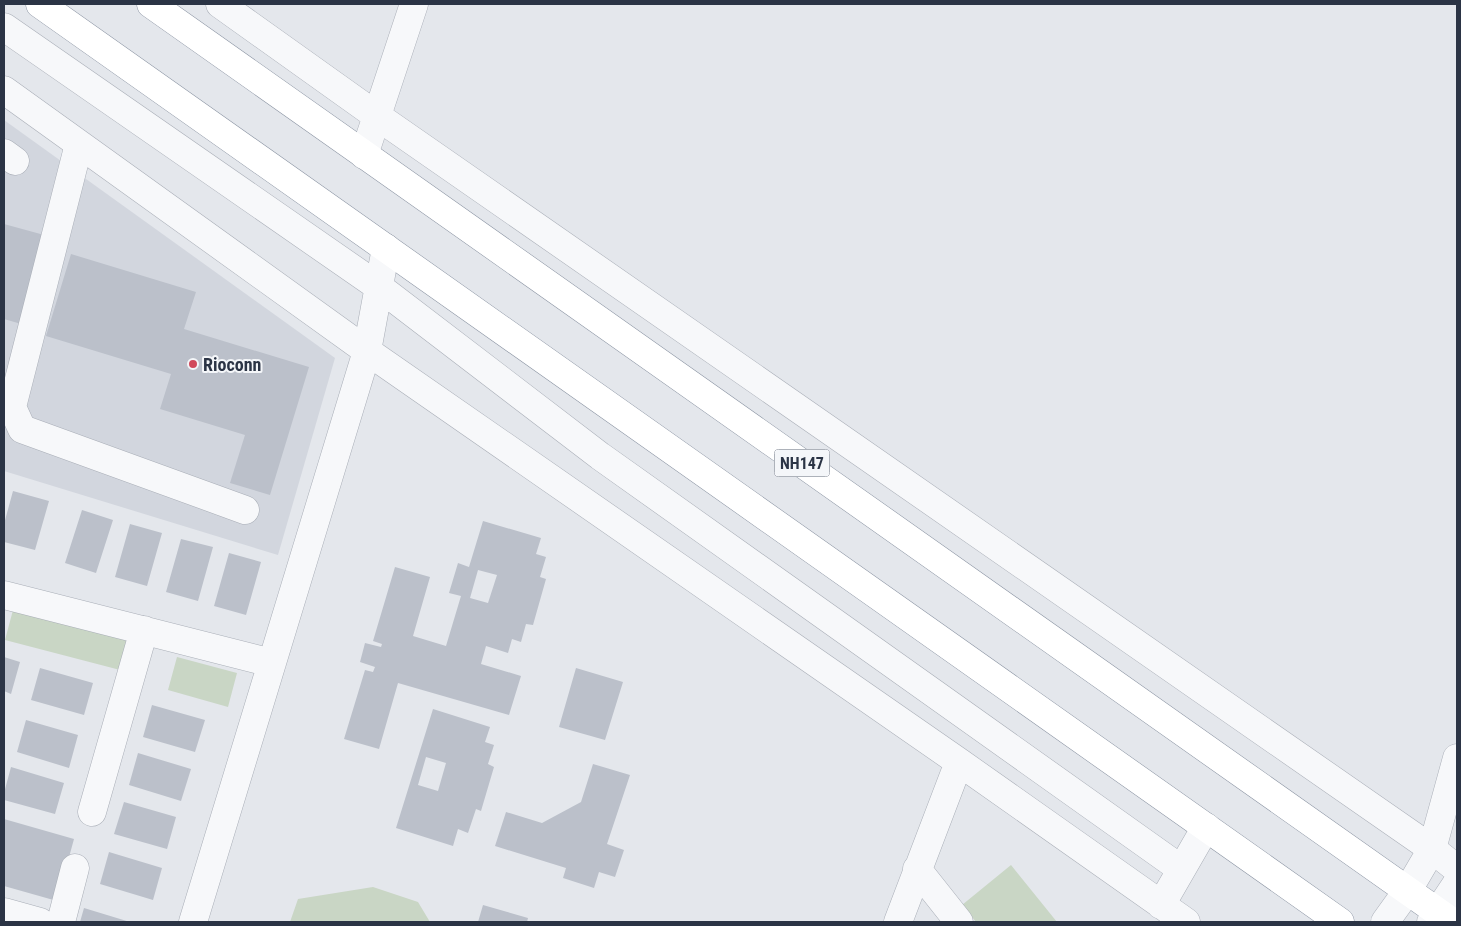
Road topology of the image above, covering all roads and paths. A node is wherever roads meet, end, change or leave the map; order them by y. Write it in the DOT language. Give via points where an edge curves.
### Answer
graph roads {
  1 [pos="40,4"];
  2 [pos="151,4"];
  3 [pos="220,4"];
  4 [pos="414,4"];
  5 [pos="4,27"];
  6 [pos="4,90"];
  7 [pos="377,116"];
  8 [pos="79,144"];
  9 [pos="364,155"];
  10 [pos="386,248"];
  11 [pos="379,286"];
  12 [pos="367,351"];
  13 [pos="245,510"];
  14 [pos="4,594"];
  15 [pos="144,630"];
  16 [pos="272,663"];
  17 [pos="1457,758"];
  18 [pos="959,762"];
  19 [pos="92,812"];
  20 [pos="1206,827"];
  21 [pos="1432,849"];
  22 [pos="75,868"];
  23 [pos="917,869"];
  24 [pos="1181,869"];
  25 [pos="1457,869"];
  26 [pos="1457,883"];
  27 [pos="1408,890"];
  28 [pos="1161,905"];
  29 [pos="4,912"];
  30 [pos="1440,919"];
  31 [pos="40,922"];
  32 [pos="61,922"];
  33 [pos="193,922"];
  34 [pos="898,922"];
  35 [pos="959,922"];
  36 [pos="1186,922"];
  37 [pos="1340,922"];
  38 [pos="1385,922"];
  1 -- 10 [label="highway"];
  2 -- 9 [label="highway, NH147"];
  3 -- 7 [label="street"];
  4 -- 7 [label="street"];
  5 -- 11 [label="street"];
  6 -- 8 [label="street"];
  7 -- 9 [label="street"];
  7 -- 21 [label="street"];
  8 -- 12 [label="street"];
  8 -- 13 [label="street" via="12,407 22,429"];
  9 -- 27 [label="highway, NH147"];
  10 -- 11 [label="street"];
  10 -- 20 [label="highway"];
  11 -- 12 [label="street"];
  11 -- 24 [label="street" via="600,456"];
  12 -- 16 [label="street"];
  12 -- 18 [label="street"];
  14 -- 15 [label="street"];
  15 -- 16 [label="street"];
  15 -- 19 [label="street"];
  16 -- 33 [label="street"];
  17 -- 21 [label="street"];
  18 -- 23 [label="street"];
  18 -- 28 [label="street"];
  20 -- 24 [label="street"];
  20 -- 37 [label="highway"];
  21 -- 25 [label="street"];
  21 -- 27 [label="street"];
  22 -- 32 [label="street"];
  23 -- 34 [label="street"];
  23 -- 35 [label="street"];
  24 -- 28 [label="street"];
  26 -- 30 [label="street"];
  27 -- 30 [label="highway, NH147"];
  27 -- 38 [label="street"];
  28 -- 36 [label="street"];
  29 -- 31 [label="street"];
}
